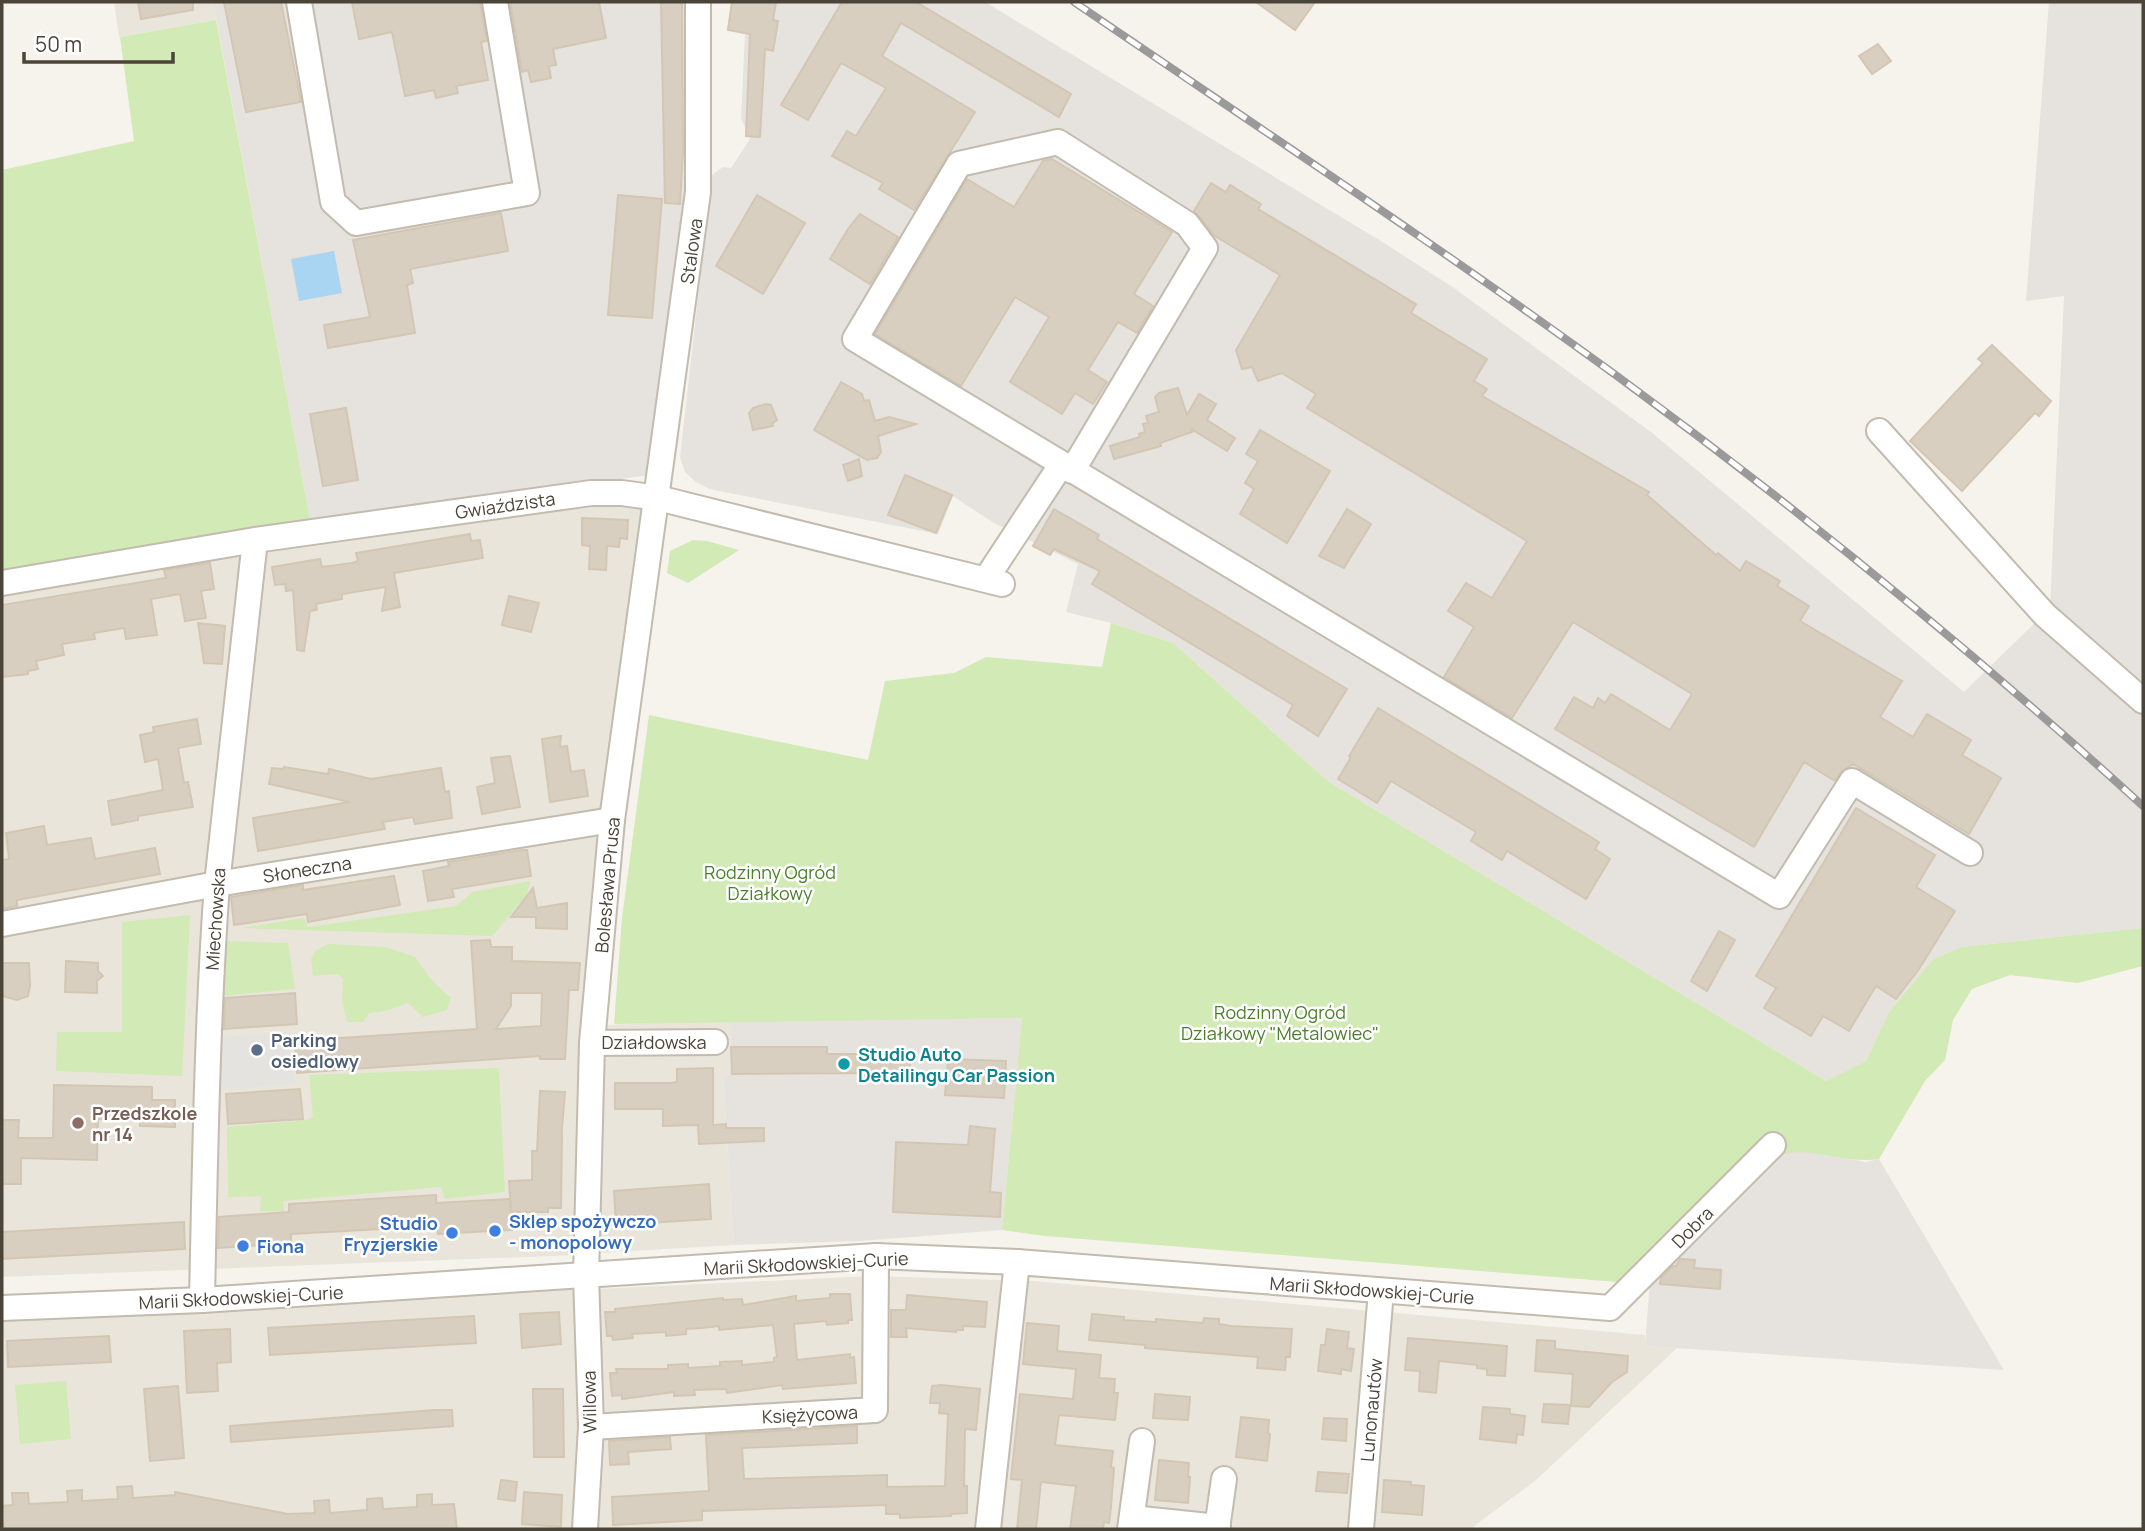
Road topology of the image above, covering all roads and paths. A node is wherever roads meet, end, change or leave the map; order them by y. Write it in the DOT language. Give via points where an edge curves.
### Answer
graph roads {
  1 [pos="299,2"];
  2 [pos="495,2"];
  3 [pos="698,2"];
  4 [pos="1879,431"];
  5 [pos="1067,468"];
  6 [pos="658,498"];
  7 [pos="255,540"];
  8 [pos="2,583"];
  9 [pos="2143,701"];
  10 [pos="612,820"];
  11 [pos="1970,853"];
  12 [pos="217,884"];
  13 [pos="2,924"];
  14 [pos="715,1042"];
  15 [pos="592,1043"];
  16 [pos="1773,1145"];
  17 [pos="876,1256"];
  18 [pos="1017,1262"];
  19 [pos="586,1276"];
  20 [pos="1381,1291"];
  21 [pos="202,1300"];
  22 [pos="2,1308"];
  23 [pos="1611,1308"];
  24 [pos="591,1427"];
  25 [pos="1142,1441"];
  26 [pos="1224,1479"];
  27 [pos="1131,1524"];
  28 [pos="1217,1528"];
  29 [pos="585,1529"];
  30 [pos="988,1529"];
  31 [pos="1360,1529"];
  1 -- 2 [label="street" via="333,202 356,223 527,193"];
  3 -- 6 [label="street, Stalowa" via="698,192"];
  4 -- 9 [label="street" via="2045,615"];
  5 -- 5 [label="street" via="1205,248 1187,224 1058,142 959,164 855,339"];
  5 -- 6 [label="street, Gwiaździsta" via="994,581"];
  5 -- 11 [label="street" via="1779,896 1852,781"];
  6 -- 7 [label="street, Gwiaździsta" via="591,493"];
  6 -- 10 [label="street, Bolesława Prusa"];
  7 -- 8 [label="street, Gwiaździsta"];
  7 -- 12 [label="street, Miechowska"];
  10 -- 12 [label="street, Słoneczna"];
  10 -- 15 [label="street, Bolesława Prusa"];
  12 -- 13 [label="street, Słoneczna"];
  12 -- 21 [label="street, Miechowska" via="207,1057"];
  14 -- 15 [label="street, Działdowska"];
  15 -- 19 [label="street, Bolesława Prusa"];
  16 -- 23 [label="street, Dobra"];
  17 -- 18 [label="street, Marii Skłodowskiej-Curie"];
  17 -- 19 [label="street, Marii Skłodowskiej-Curie"];
  17 -- 24 [label="street, Księżycowa" via="876,1410"];
  18 -- 20 [label="street, Marii Skłodowskiej-Curie"];
  18 -- 30 [label="street"];
  19 -- 21 [label="street, Marii Skłodowskiej-Curie"];
  19 -- 24 [label="street, Willowa"];
  20 -- 23 [label="street, Marii Skłodowskiej-Curie"];
  20 -- 31 [label="street, Lunonautów"];
  21 -- 22 [label="street, Marii Skłodowskiej-Curie"];
  24 -- 29 [label="street, Willowa"];
  25 -- 27 [label="street"];
  26 -- 28 [label="street"];
  27 -- 28 [label="street"];
}
